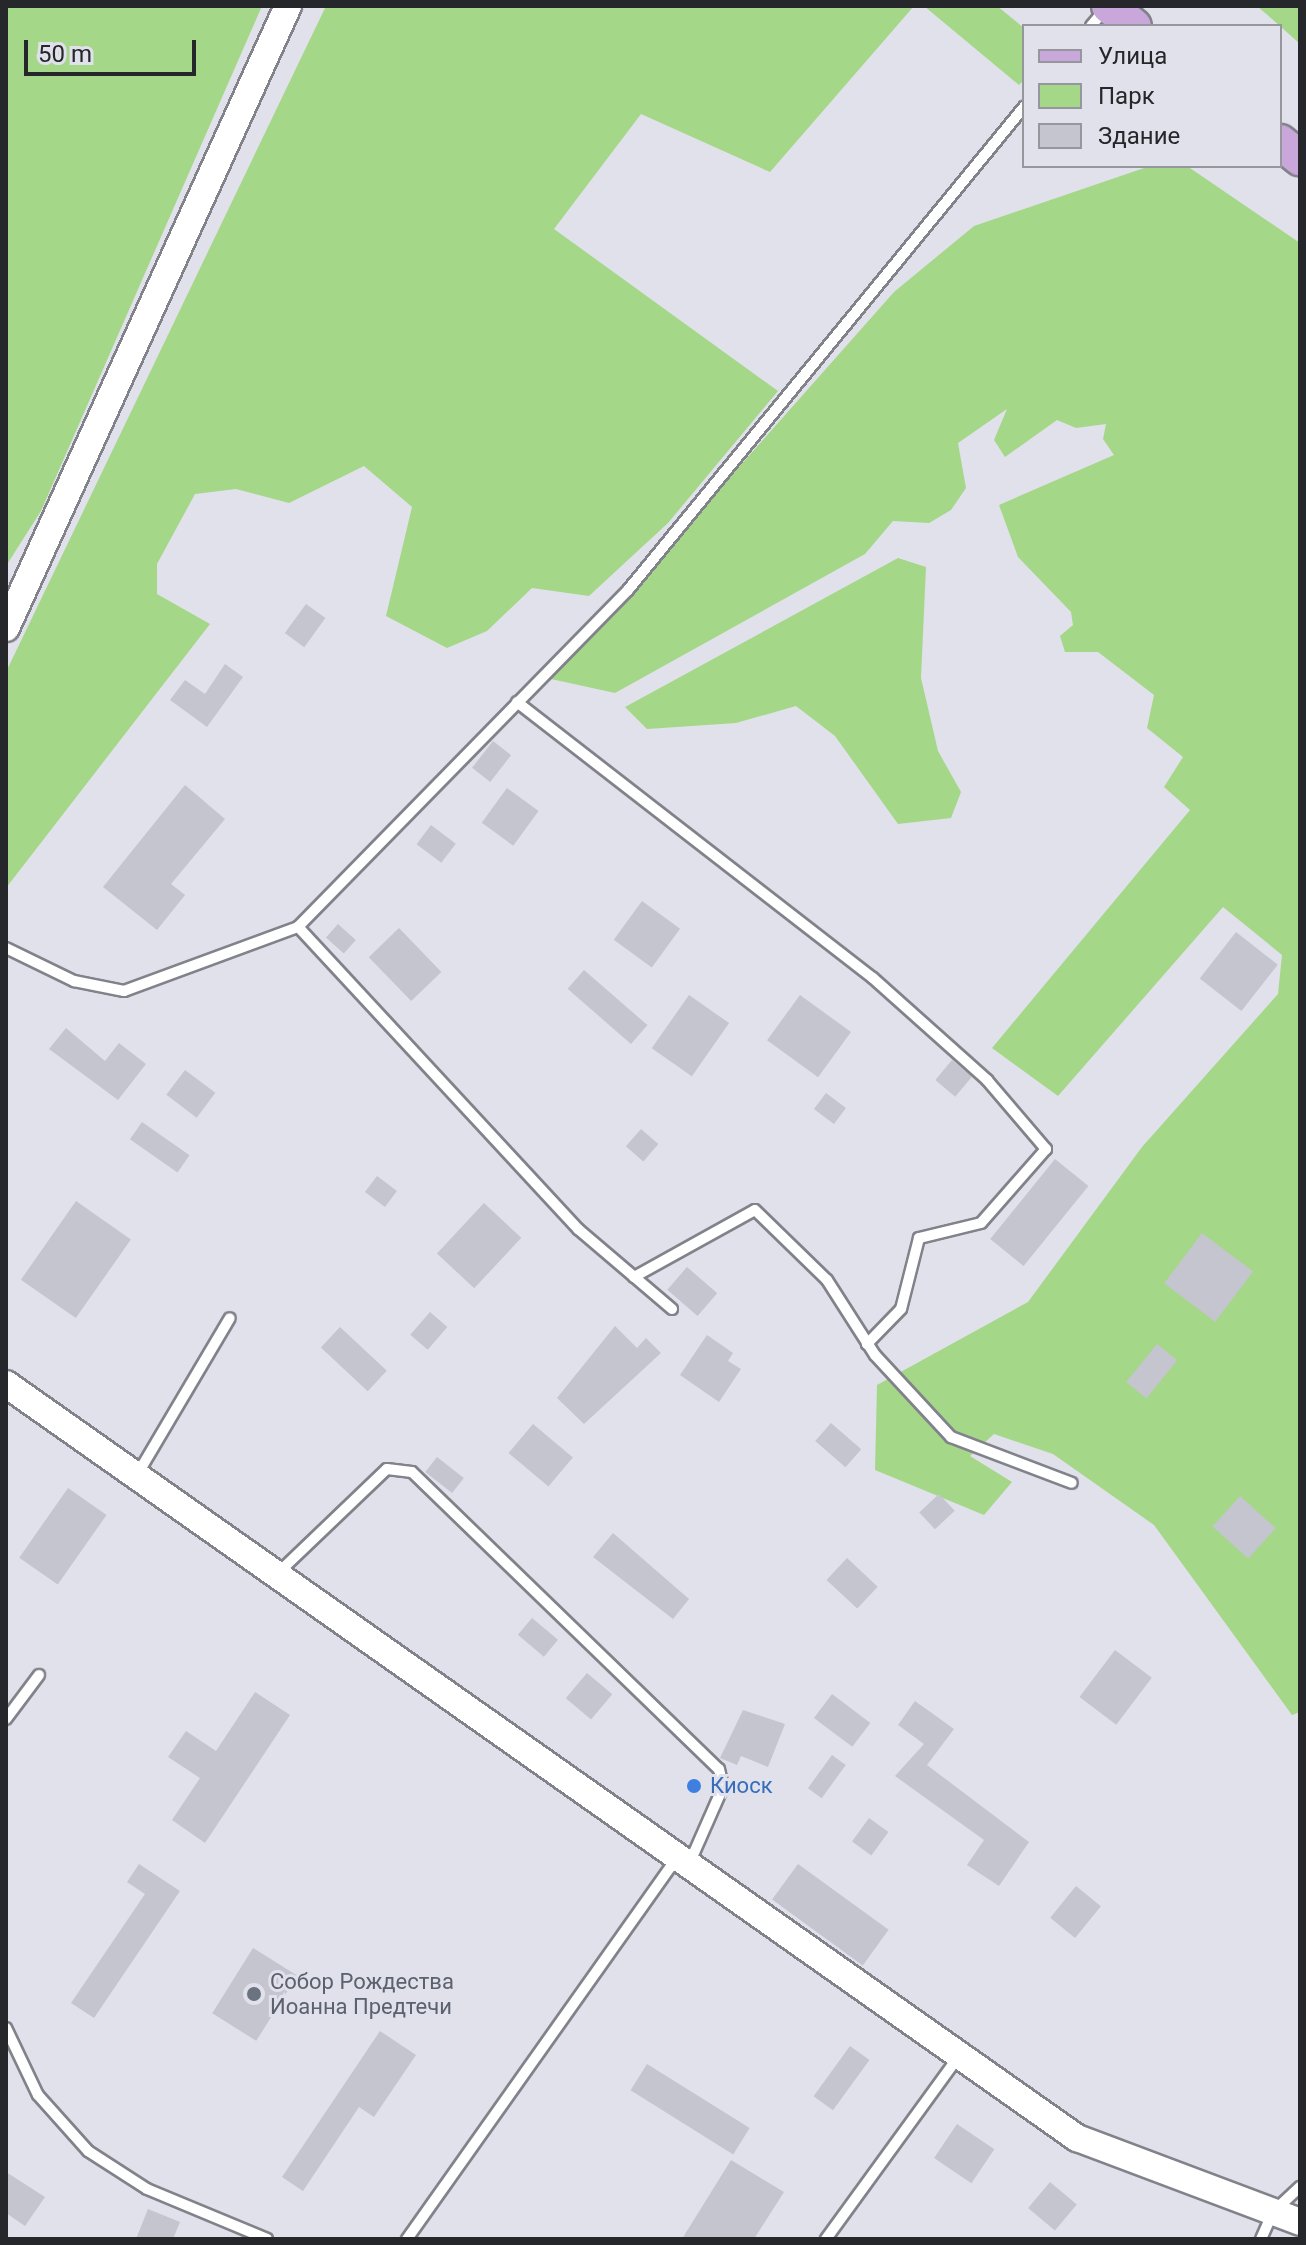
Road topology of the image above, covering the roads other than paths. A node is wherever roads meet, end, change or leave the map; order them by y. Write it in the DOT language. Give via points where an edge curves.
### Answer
graph roads {
  1 [pos="288,6"];
  2 [pos="1108,6"];
  3 [pos="1093,24"];
  4 [pos="1131,24"];
  5 [pos="1022,109"];
  6 [pos="1282,144"];
  7 [pos="1300,158"];
  8 [pos="6,628"];
  9 [pos="517,702"];
  10 [pos="298,927"];
  11 [pos="6,948"];
  12 [pos="634,1277"];
  13 [pos="672,1309"];
  14 [pos="230,1318"];
  15 [pos="867,1344"];
  16 [pos="6,1384"];
  17 [pos="136,1476"];
  18 [pos="1072,1483"];
  19 [pos="276,1575"];
  20 [pos="39,1675"];
  21 [pos="6,1719"];
  22 [pos="683,1861"];
  23 [pos="6,2028"];
  24 [pos="960,2055"];
  25 [pos="1300,2187"];
  26 [pos="1273,2212"];
  27 [pos="1300,2222"];
  28 [pos="267,2239"];
  29 [pos="407,2239"];
  30 [pos="826,2239"];
  31 [pos="1261,2239"];
  1 -- 8 [label="street"];
  2 -- 3 [label="lane"];
  2 -- 4 [label="main road"];
  5 -- 9 [label="lane" via="628,590"];
  6 -- 7 [label="main road"];
  9 -- 10 [label="lane"];
  9 -- 15 [label="lane" via="873,978 987,1080 1046,1149 981,1223 919,1238 901,1309"];
  10 -- 11 [label="lane" via="124,991 74,981"];
  10 -- 12 [label="lane" via="458,1105"];
  12 -- 13 [label="lane"];
  12 -- 15 [label="lane" via="755,1210 827,1280"];
  14 -- 17 [label="lane"];
  15 -- 18 [label="lane" via="951,1437"];
  16 -- 17 [label="street"];
  17 -- 19 [label="street"];
  19 -- 22 [label="street"];
  19 -- 22 [label="lane" via="387,1469 412,1472 719,1769 723,1787"];
  20 -- 21 [label="lane"];
  22 -- 24 [label="street"];
  22 -- 29 [label="lane"];
  23 -- 28 [label="lane" via="38,2095 88,2151 147,2189"];
  24 -- 26 [label="street" via="1077,2138"];
  24 -- 30 [label="lane"];
  25 -- 26 [label="lane"];
  26 -- 27 [label="street"];
  26 -- 31 [label="lane"];
}
